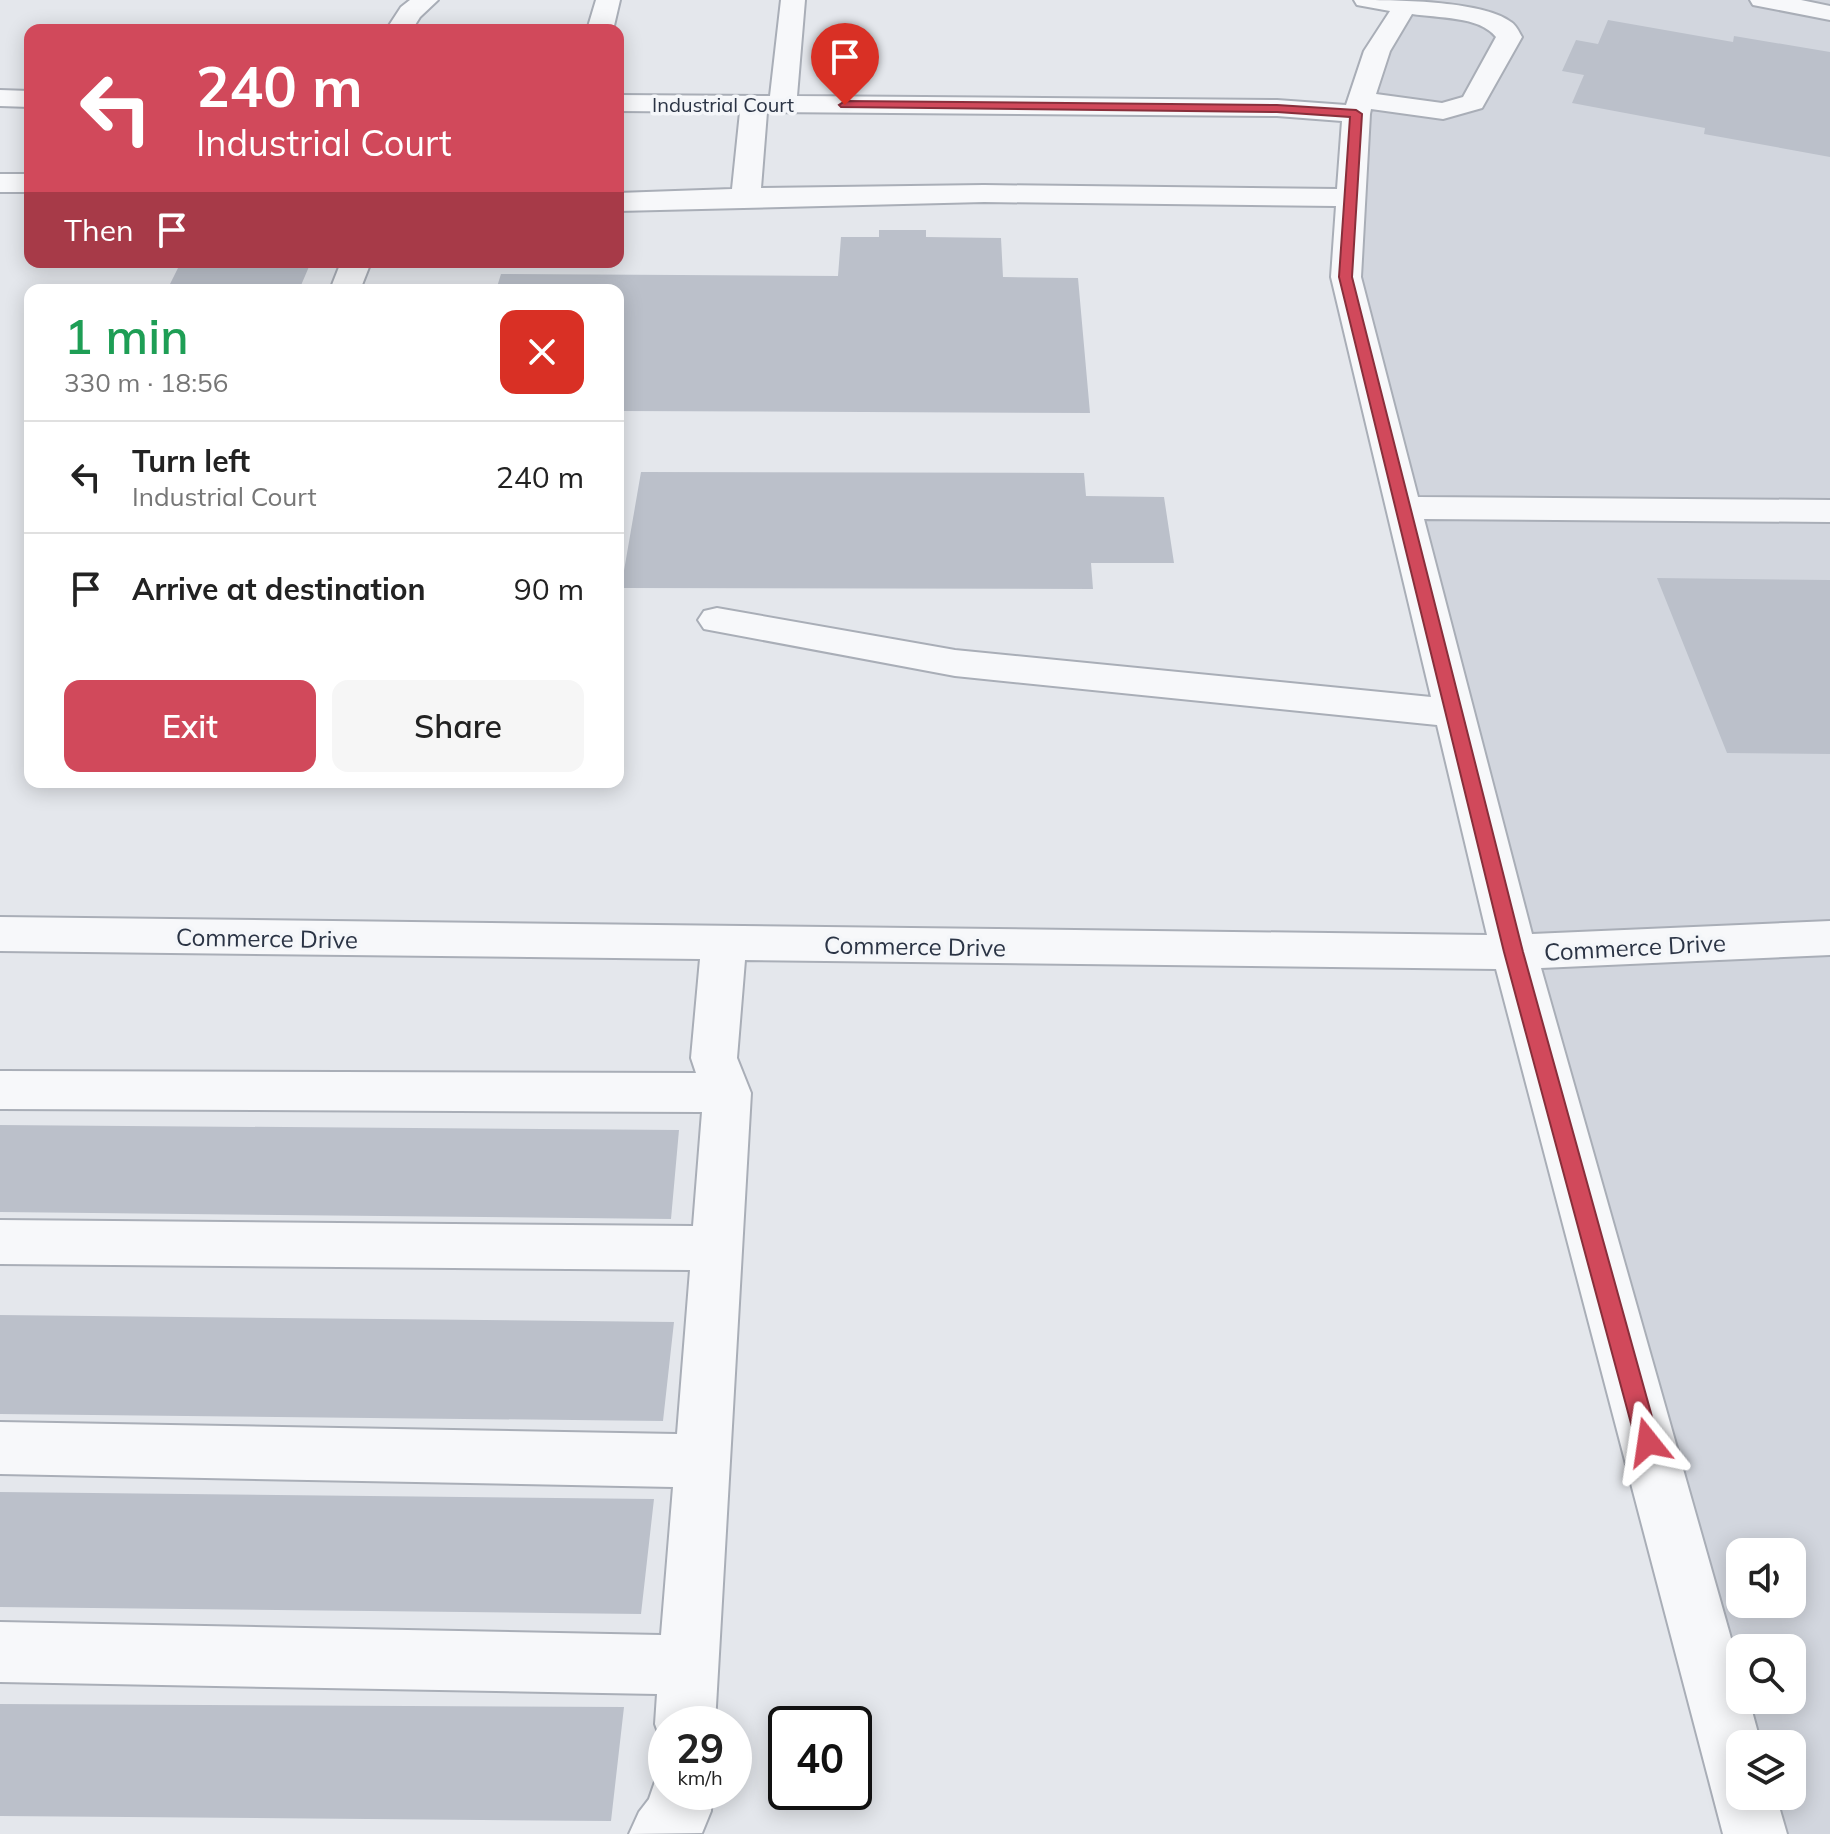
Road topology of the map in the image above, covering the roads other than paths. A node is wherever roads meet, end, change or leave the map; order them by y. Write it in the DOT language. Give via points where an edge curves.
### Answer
graph roads {
  1 [pos="426,0"];
  2 [pos="608,0"];
  3 [pos="793,0"];
  4 [pos="1366,0"];
  5 [pos="1762,0"];
  6 [pos="1407,3"];
  7 [pos="1515,6"];
  8 [pos="1830,13"];
  9 [pos="1487,18"];
  10 [pos="403,24"];
  11 [pos="602,24"];
  12 [pos="0,98"];
  13 [pos="24,99"];
  14 [pos="624,103"];
  15 [pos="754,104"];
  16 [pos="783,104"];
  17 [pos="1359,107"];
  18 [pos="0,183"];
  19 [pos="24,183"];
  20 [pos="746,196"];
  21 [pos="1351,198"];
  22 [pos="624,202"];
  23 [pos="1403,508"];
  24 [pos="1830,511"];
  25 [pos="717,620"];
  26 [pos="1454,713"];
  27 [pos="0,934"];
  28 [pos="1830,938"];
  29 [pos="724,943"];
  30 [pos="1514,952"];
  31 [pos="0,1090"];
  32 [pos="727,1093"];
  33 [pos="0,1242"];
  34 [pos="717,1248"];
  35 [pos="0,1448"];
  36 [pos="703,1461"];
  37 [pos="0,1652"];
  38 [pos="689,1665"];
  39 [pos="686,1706"];
  40 [pos="1727,1730"];
  41 [pos="680,1810"];
  42 [pos="1749,1810"];
  43 [pos="661,1834"];
  44 [pos="1755,1834"];
  1 -- 10 [label="street"];
  2 -- 11 [label="street"];
  3 -- 16 [label="street"];
  4 -- 6 [label="street"];
  5 -- 8 [label="street"];
  6 -- 9 [label="street"];
  6 -- 17 [label="street" via="1377,51"];
  7 -- 9 [label="street"];
  9 -- 17 [label="street, Industrial Court" via="1509,37 1473,102 1443,111"];
  12 -- 13 [label="street"];
  14 -- 15 [label="street, Industrial Court"];
  15 -- 16 [label="street, Industrial Court"];
  15 -- 20 [label="street"];
  16 -- 17 [label="street, Industrial Court"];
  17 -- 21 [label="street"];
  18 -- 19 [label="street"];
  20 -- 21 [label="street" via="1141,193"];
  20 -- 22 [label="street"];
  21 -- 23 [label="street" via="1346,277"];
  23 -- 24 [label="street"];
  23 -- 26 [label="street"];
  25 -- 26 [label="street" via="955,663"];
  26 -- 30 [label="street"];
  27 -- 29 [label="street, Commerce Drive"];
  28 -- 30 [label="street, Commerce Drive"];
  29 -- 30 [label="street, Commerce Drive"];
  29 -- 32 [label="street" via="714,1058"];
  30 -- 40 [label="street"];
  31 -- 32 [label="street"];
  32 -- 34 [label="street"];
  33 -- 34 [label="street"];
  34 -- 36 [label="street"];
  35 -- 36 [label="street"];
  36 -- 38 [label="street"];
  37 -- 38 [label="street"];
  38 -- 39 [label="street"];
  41 -- 43 [label="street"];
  42 -- 44 [label="street"];
}
